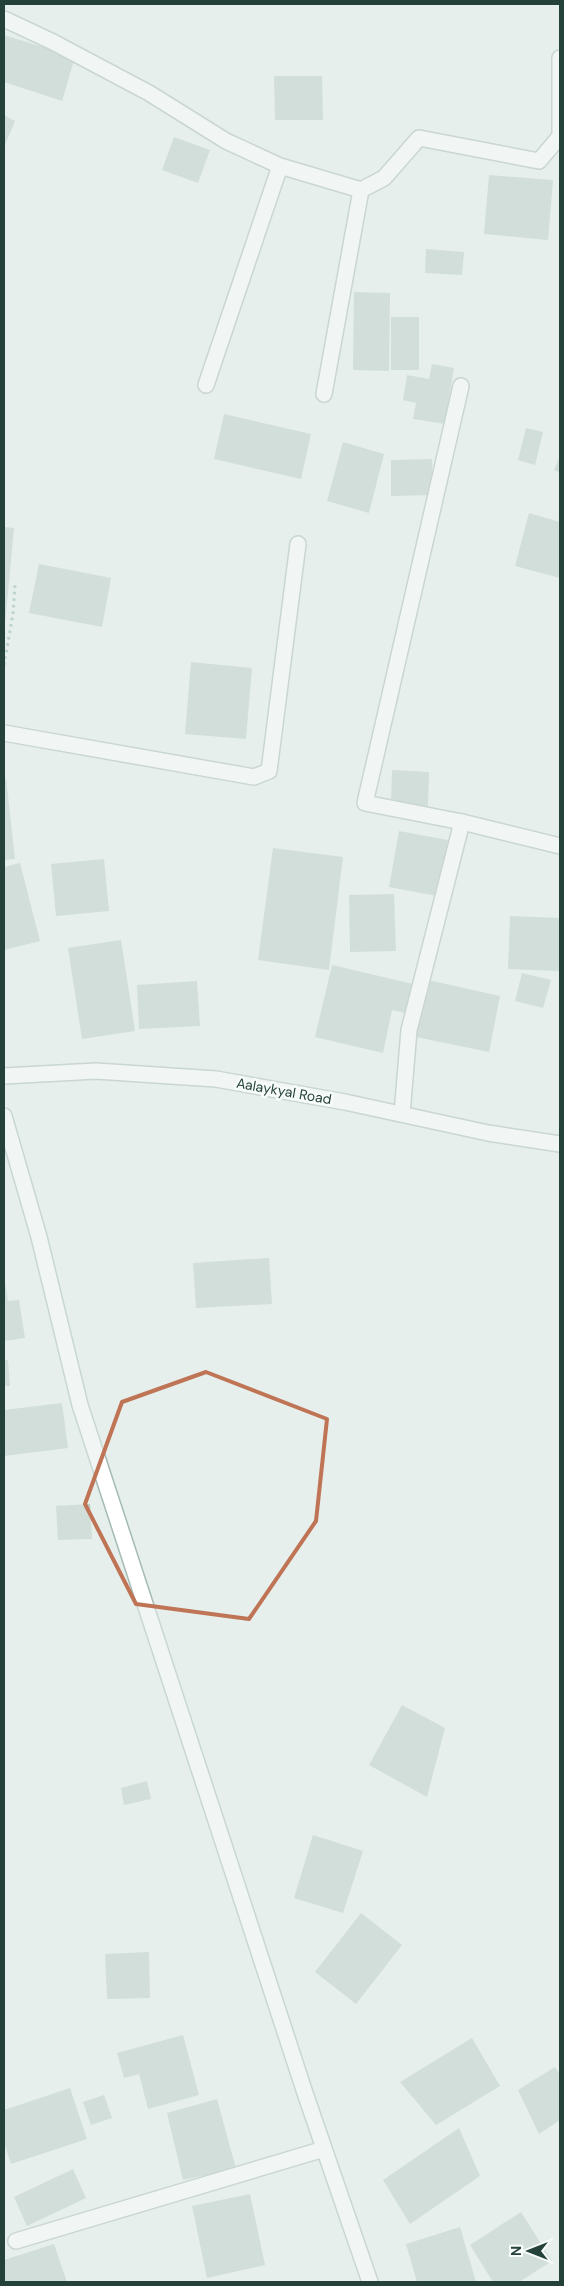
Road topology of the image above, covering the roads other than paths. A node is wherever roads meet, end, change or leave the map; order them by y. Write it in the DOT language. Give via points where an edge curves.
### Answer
graph roads {
  1 [pos="4,19"];
  2 [pos="560,58"];
  3 [pos="560,136"];
  4 [pos="280,166"];
  5 [pos="360,190"];
  6 [pos="206,385"];
  7 [pos="460,386"];
  8 [pos="324,394"];
  9 [pos="298,544"];
  10 [pos="4,733"];
  11 [pos="462,822"];
  12 [pos="560,846"];
  13 [pos="4,1076"];
  14 [pos="402,1114"];
  15 [pos="4,1116"];
  16 [pos="560,1144"];
  17 [pos="324,2149"];
  18 [pos="16,2241"];
  19 [pos="370,2282"];
  1 -- 4 [label="street" via="123,79 226,141"];
  2 -- 3 [label="street"];
  3 -- 5 [label="street" via="539,160 419,138 384,178"];
  4 -- 5 [label="street"];
  4 -- 6 [label="street"];
  5 -- 8 [label="street"];
  7 -- 11 [label="street" via="365,803"];
  9 -- 10 [label="street" via="269,771 254,777"];
  11 -- 12 [label="street"];
  11 -- 14 [label="street" via="409,1030"];
  13 -- 14 [label="street, Aalaykyal Road" via="96,1071 216,1079"];
  14 -- 16 [label="street, Aalaykyal Road" via="488,1133"];
  15 -- 17 [label="street" via="80,1405"];
  17 -- 18 [label="street"];
  17 -- 19 [label="street"];
}
